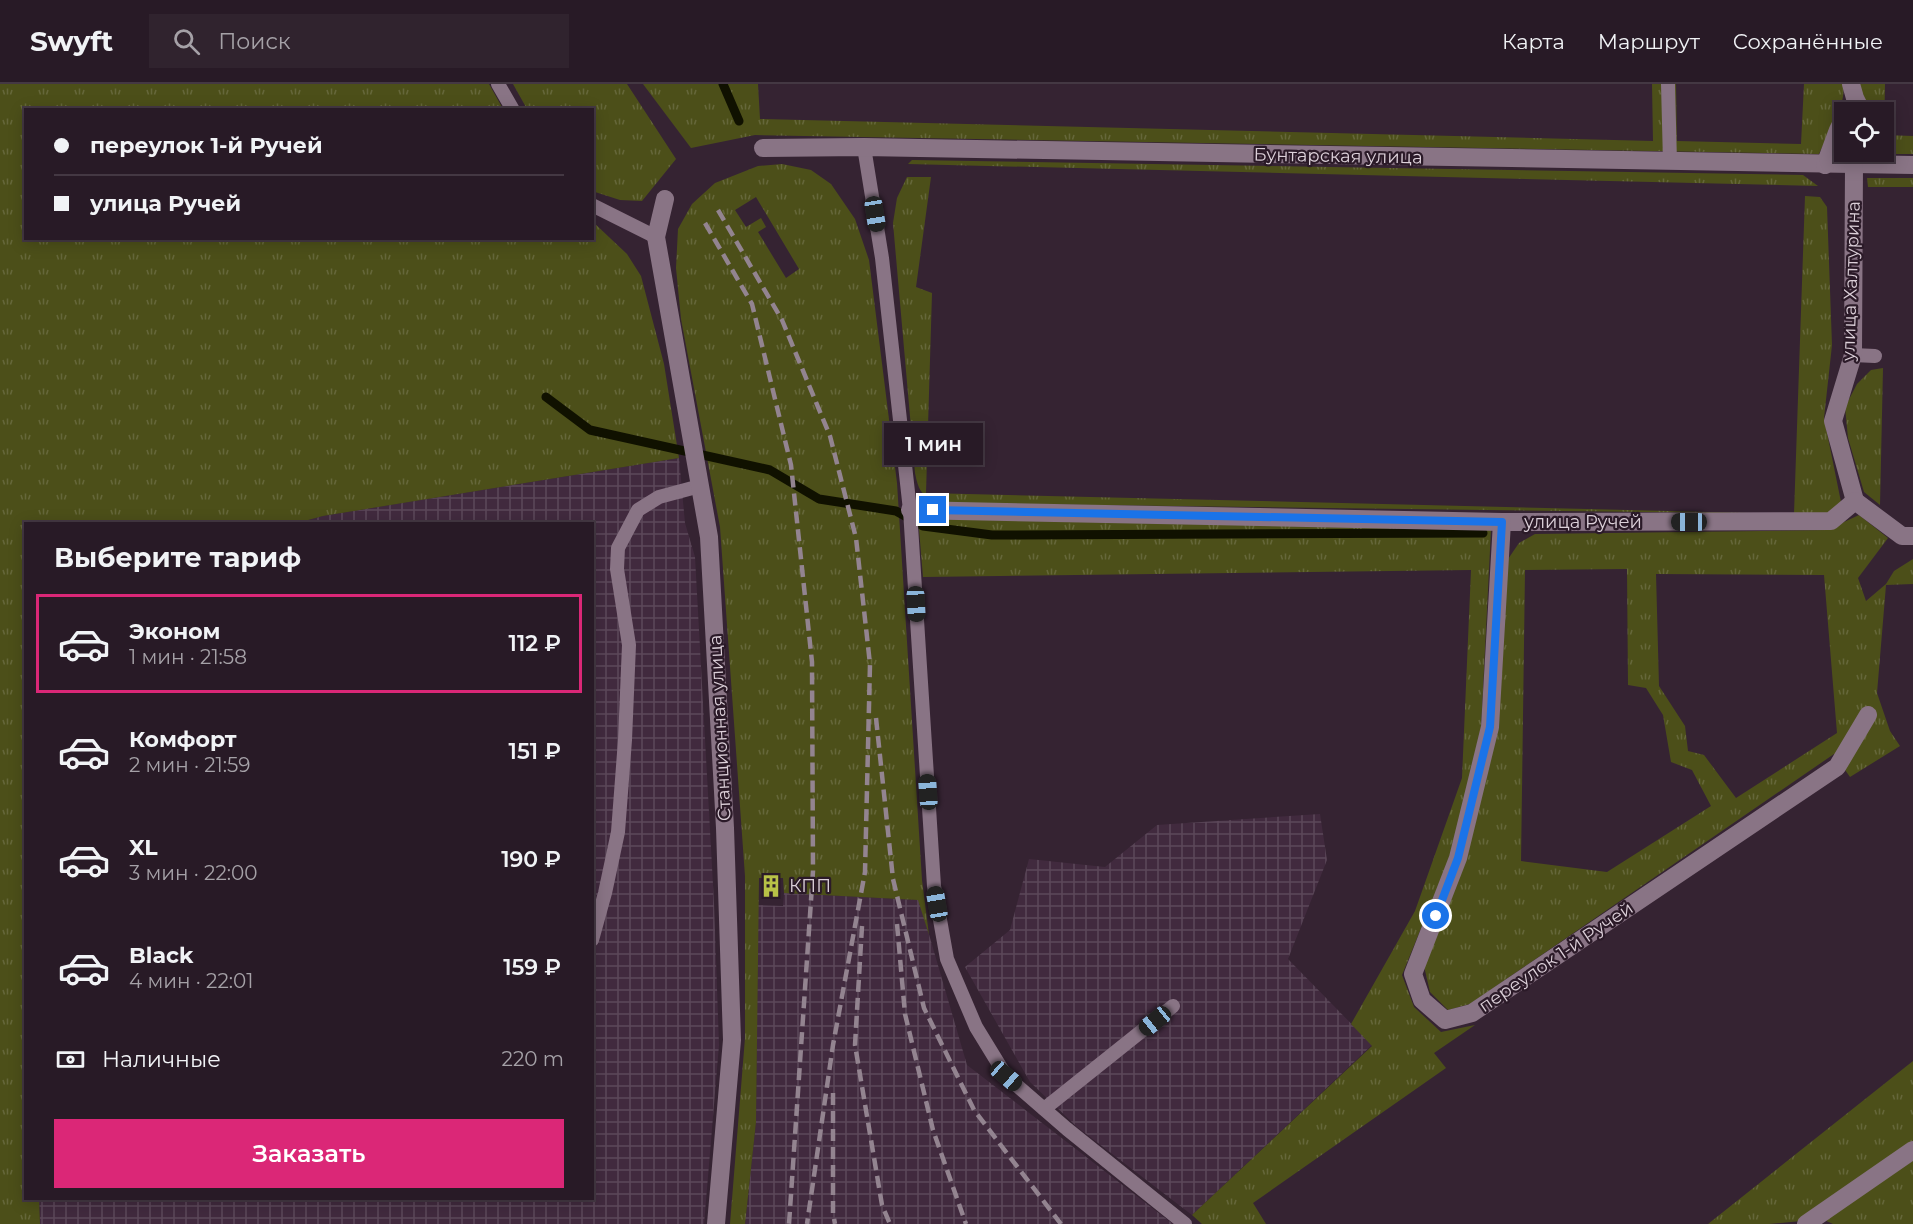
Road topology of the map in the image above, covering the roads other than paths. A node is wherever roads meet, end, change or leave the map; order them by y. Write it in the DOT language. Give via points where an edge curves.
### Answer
graph roads {
  1 [pos="498,84"];
  2 [pos="1668,84"];
  3 [pos="512,108"];
  4 [pos="1834,141"];
  5 [pos="864,147"];
  6 [pos="763,148"];
  7 [pos="1894,160"];
  8 [pos="1670,162"];
  9 [pos="1868,162"];
  10 [pos="1825,165"];
  11 [pos="1854,165"];
  12 [pos="1913,165"];
  13 [pos="665,199"];
  14 [pos="594,206"];
  15 [pos="656,237"];
  16 [pos="1853,355"];
  17 [pos="1875,356"];
  18 [pos="700,486"];
  19 [pos="1855,501"];
  20 [pos="910,510"];
  21 [pos="1502,522"];
  22 [pos="1913,536"];
  23 [pos="1868,715"];
  24 [pos="594,933"];
  25 [pos="1173,1006"];
  26 [pos="1044,1109"];
  27 [pos="1913,1150"];
  28 [pos="716,1224"];
  29 [pos="1185,1224"];
  30 [pos="1806,1224"];
  1 -- 3 [label="lane"];
  2 -- 8 [label="lane"];
  4 -- 10 [label="street"];
  5 -- 6 [label="street, Бунтарская улица"];
  5 -- 8 [label="street, Бунтарская улица"];
  5 -- 20 [label="lane" via="882,258"];
  7 -- 12 [label="street, Бунтарская улица"];
  8 -- 10 [label="street, Бунтарская улица"];
  9 -- 11 [label="street, Бунтарская улица"];
  10 -- 11 [label="street, Бунтарская улица"];
  11 -- 16 [label="street, улица Халтурина"];
  13 -- 15 [label="street"];
  14 -- 15 [label="lane"];
  15 -- 18 [label="street, Станционная улица"];
  16 -- 17 [label="lane"];
  16 -- 19 [label="street, улица Халтурина" via="1833,421"];
  18 -- 24 [label="lane" via="659,496 638,510 618,548 616,569 628,645 625,740 618,832"];
  18 -- 28 [label="street, Станционная улица" via="709,537 732,1040"];
  19 -- 21 [label="street, улица Ручей" via="1832,521"];
  19 -- 22 [label="street" via="1902,536"];
  20 -- 21 [label="street, улица Ручей"];
  20 -- 26 [label="lane" via="934,886 947,959 976,1027 1006,1076"];
  21 -- 23 [label="street, переулок 1-й Ручей" via="1490,727 1458,858 1413,974 1422,1000 1445,1020 1473,1013 1837,767"];
  25 -- 26 [label="lane"];
  26 -- 29 [label="lane"];
  27 -- 30 [label="street"];
}
